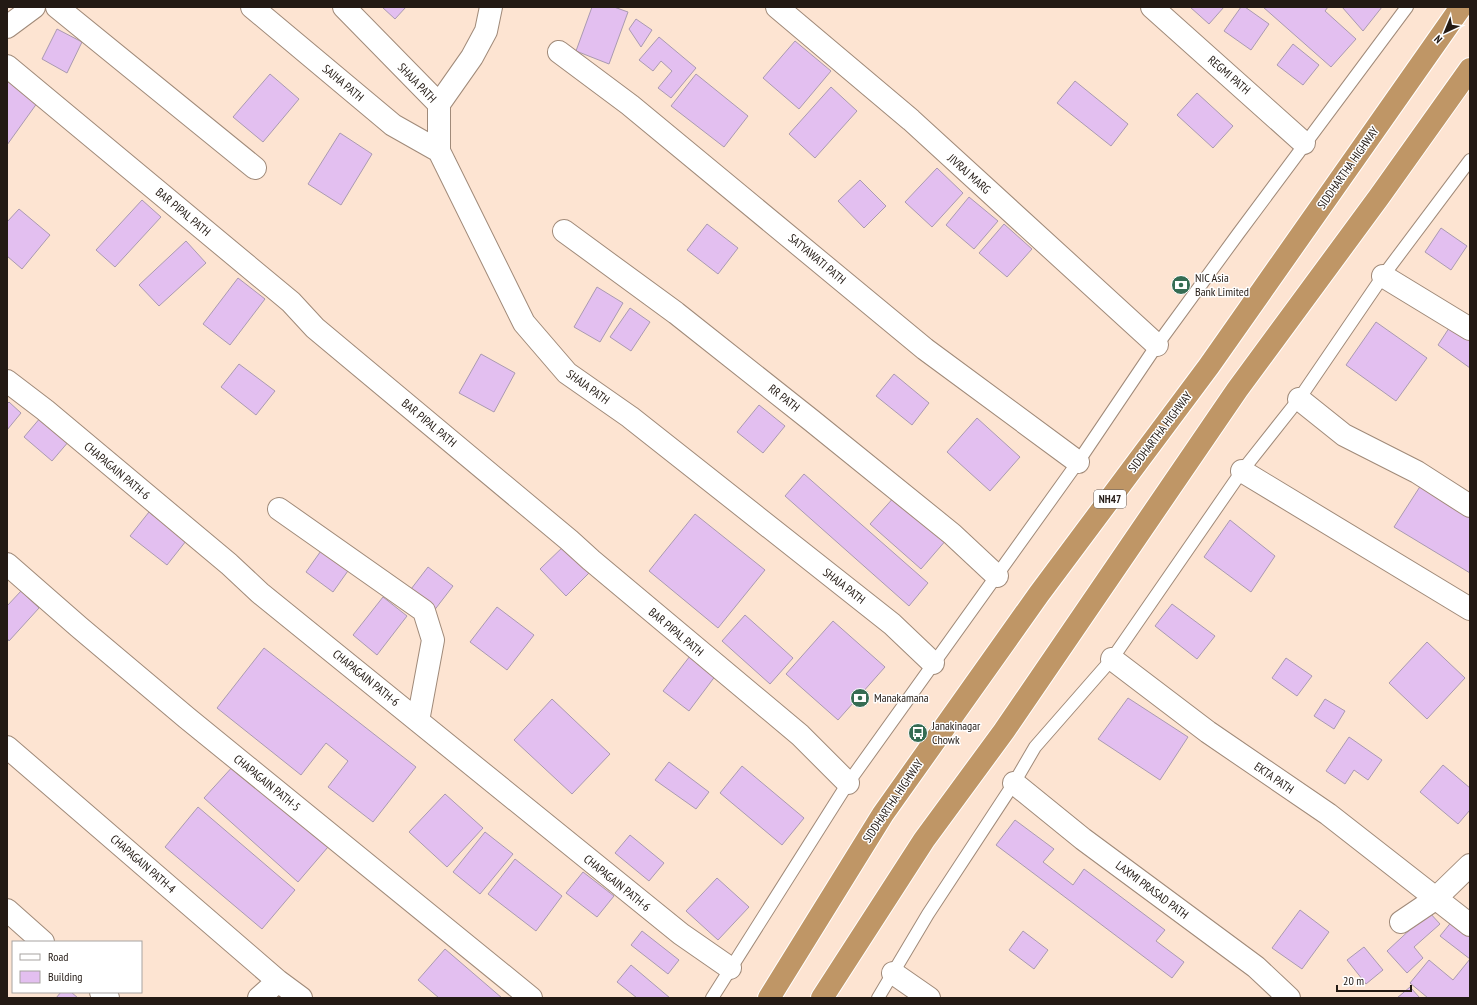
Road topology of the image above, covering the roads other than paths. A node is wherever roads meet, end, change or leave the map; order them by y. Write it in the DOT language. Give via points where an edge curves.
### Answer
graph roads {
  1 [pos="34,7"];
  2 [pos="57,7"];
  3 [pos="252,7"];
  4 [pos="344,7"];
  5 [pos="491,7"];
  6 [pos="777,7"];
  7 [pos="1152,7"];
  8 [pos="1407,7"];
  9 [pos="1461,7"];
  10 [pos="7,27"];
  11 [pos="559,52"];
  12 [pos="7,66"];
  13 [pos="1470,69"];
  14 [pos="439,104"];
  15 [pos="1304,143"];
  16 [pos="440,151"];
  17 [pos="1470,160"];
  18 [pos="255,168"];
  19 [pos="564,231"];
  20 [pos="1382,276"];
  21 [pos="1470,329"];
  22 [pos="1157,345"];
  23 [pos="7,381"];
  24 [pos="1299,399"];
  25 [pos="1078,462"];
  26 [pos="1242,471"];
  27 [pos="1470,506"];
  28 [pos="279,509"];
  29 [pos="7,564"];
  30 [pos="996,576"];
  31 [pos="1470,609"];
  32 [pos="1112,659"];
  33 [pos="932,663"];
  34 [pos="418,720"];
  35 [pos="7,747"];
  36 [pos="848,783"];
  37 [pos="1014,783"];
  38 [pos="1470,865"];
  39 [pos="1435,899"];
  40 [pos="7,910"];
  41 [pos="1401,922"];
  42 [pos="1470,925"];
  43 [pos="43,941"];
  44 [pos="730,968"];
  45 [pos="893,973"];
  46 [pos="278,980"];
  47 [pos="259,998"];
  48 [pos="301,998"];
  49 [pos="531,998"];
  50 [pos="712,998"];
  51 [pos="769,998"];
  52 [pos="822,998"];
  53 [pos="878,998"];
  54 [pos="929,998"];
  55 [pos="1289,998"];
  1 -- 10 [label="street"];
  2 -- 18 [label="street"];
  3 -- 16 [label="street, SAJHA PATH" via="392,125"];
  4 -- 14 [label="street, SHAJA PATH"];
  5 -- 14 [label="street" via="486,31 476,50"];
  6 -- 22 [label="street, JIVRAJ MARG" via="911,120"];
  7 -- 15 [label="street, REGMI PATH"];
  8 -- 15 [label="lane"];
  9 -- 51 [label="highway, SIDDHARTHA HIGHWAY / NH47" via="1209,366 1039,594 883,814"];
  11 -- 25 [label="street, SATYAWATI PATH" via="636,110 925,349"];
  12 -- 36 [label="street, BAR PIPAL PATH" via="291,302 315,328 800,735"];
  13 -- 52 [label="highway" via="1233,397 1001,736 924,840"];
  14 -- 16 [label="street, SHAJA PATH"];
  15 -- 22 [label="lane"];
  16 -- 33 [label="street, SHAJA PATH" via="524,323 567,373 630,417 892,624"];
  17 -- 20 [label="lane"];
  19 -- 30 [label="street, RR PATH" via="676,313 811,420 952,534"];
  20 -- 21 [label="street"];
  20 -- 24 [label="lane"];
  22 -- 25 [label="lane"];
  23 -- 34 [label="street, CHAPAGAIN PATH-6" via="52,415 260,593"];
  24 -- 26 [label="lane"];
  24 -- 27 [label="street" via="1344,436 1417,472"];
  25 -- 30 [label="lane"];
  26 -- 31 [label="street"];
  26 -- 32 [label="lane"];
  28 -- 34 [label="street" via="424,611 433,640"];
  29 -- 49 [label="street, CHAPAGAIN PATH-5" via="187,718"];
  30 -- 33 [label="lane"];
  32 -- 37 [label="lane" via="1035,747"];
  32 -- 39 [label="street, EKTA PATH" via="1208,732 1328,814"];
  33 -- 36 [label="lane"];
  34 -- 44 [label="street, CHAPAGAIN PATH-6" via="681,934"];
  35 -- 46 [label="street, CHAPAGAIN PATH-4"];
  36 -- 44 [label="lane"];
  37 -- 45 [label="lane" via="928,914"];
  37 -- 55 [label="street, LAXMI PRASAD PATH" via="1083,839 1256,967"];
  38 -- 39 [label="street"];
  39 -- 41 [label="street"];
  39 -- 42 [label="street, EKTA PATH"];
  40 -- 43 [label="street"];
  44 -- 50 [label="lane"];
  45 -- 53 [label="lane"];
  45 -- 54 [label="street"];
  46 -- 47 [label="street"];
  46 -- 48 [label="street, CHAPAGAIN PATH-4"];
}
